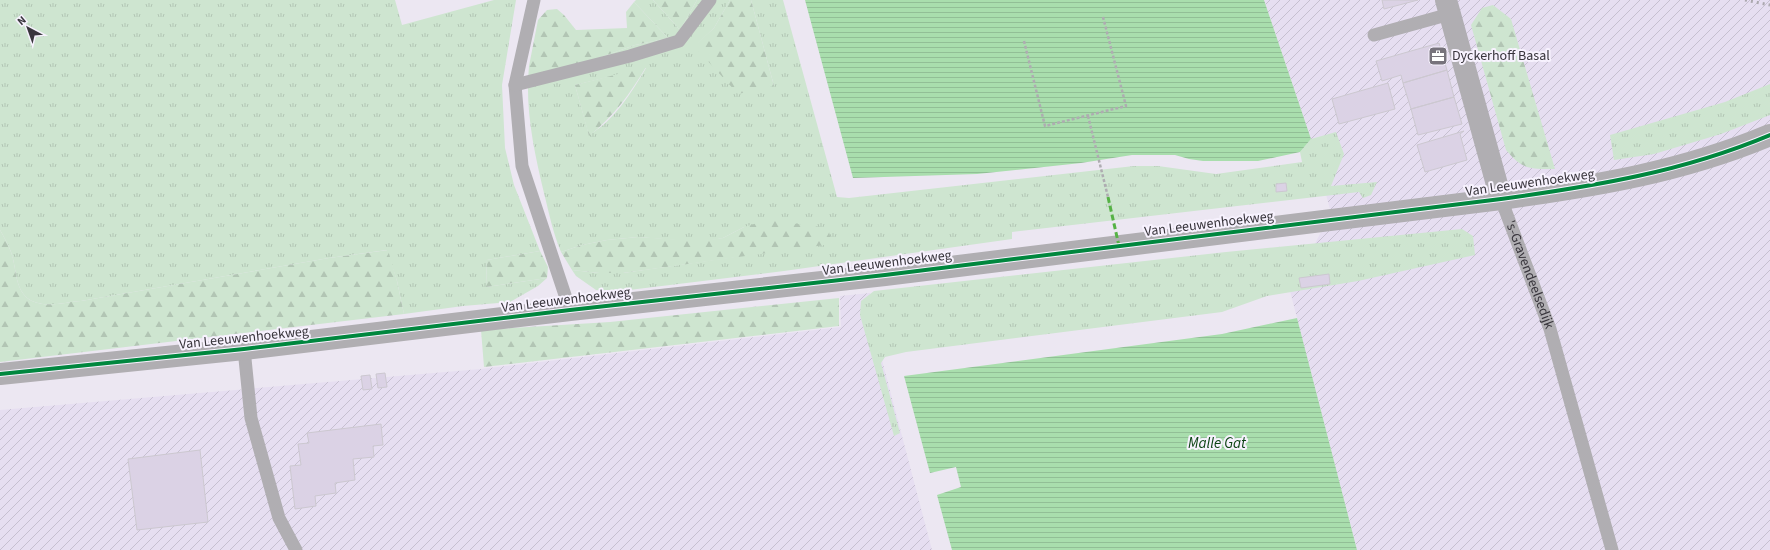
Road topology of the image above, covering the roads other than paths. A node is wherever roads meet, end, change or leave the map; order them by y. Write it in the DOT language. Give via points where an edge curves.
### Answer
graph roads {
  1 [pos="534,0"];
  2 [pos="710,0"];
  3 [pos="1448,7"];
  4 [pos="1374,35"];
  5 [pos="515,85"];
  6 [pos="1770,135"];
  7 [pos="1501,199"];
  8 [pos="570,310"];
  9 [pos="244,349"];
  10 [pos="0,374"];
  11 [pos="296,550"];
  12 [pos="1612,550"];
  1 -- 5 [label="lane"];
  2 -- 5 [label="lane" via="679,41"];
  3 -- 4 [label="lane"];
  3 -- 7 [label="street, 's-Gravendeelsedijk"];
  5 -- 8 [label="lane" via="522,166"];
  6 -- 7 [label="street, Van Leeuwenhoekweg" via="1666,171 1595,186"];
  7 -- 8 [label="street, Van Leeuwenhoekweg" via="885,275"];
  7 -- 12 [label="lane, 's-Gravendeelsedijk" via="1550,329"];
  8 -- 9 [label="street, Van Leeuwenhoekweg"];
  9 -- 10 [label="street, Van Leeuwenhoekweg"];
  9 -- 11 [label="lane" via="251,418 279,518"];
}
